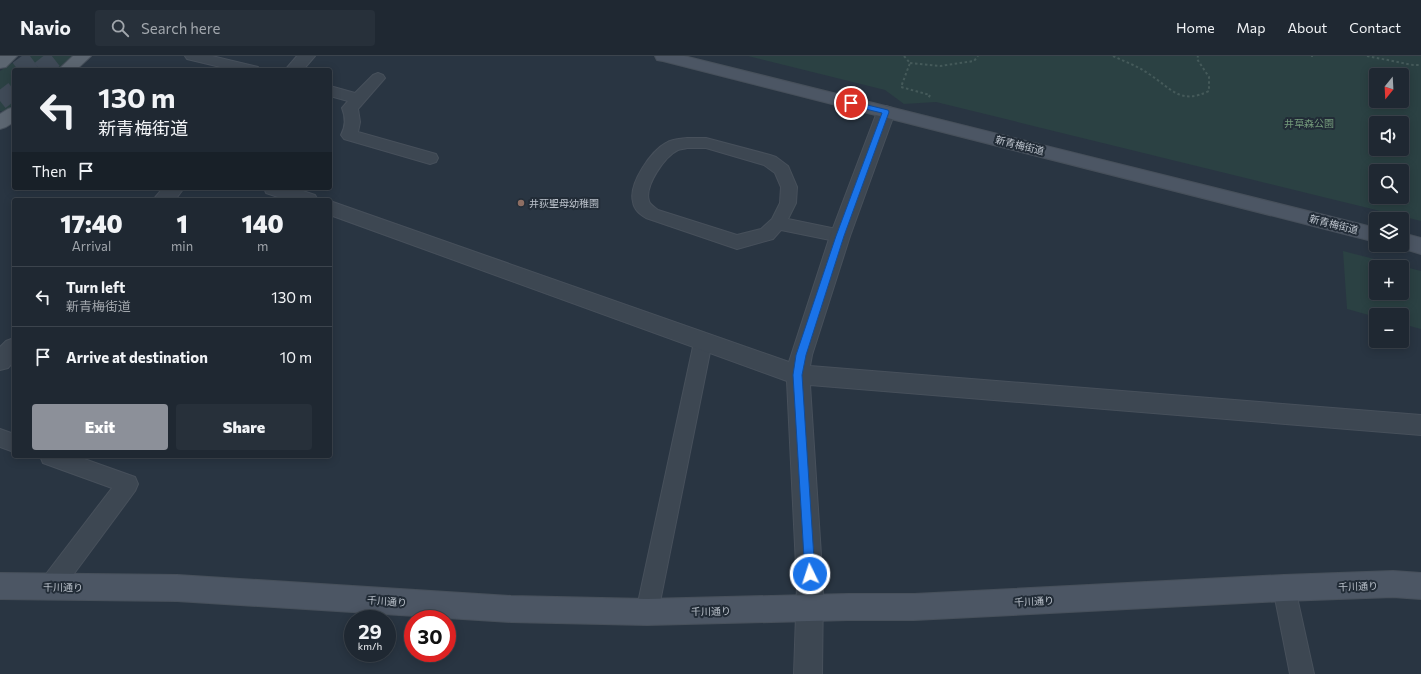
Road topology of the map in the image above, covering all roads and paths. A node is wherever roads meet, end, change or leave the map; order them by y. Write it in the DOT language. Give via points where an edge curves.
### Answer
graph roads {
  1 [pos="9,56"];
  2 [pos="83,56"];
  3 [pos="192,56"];
  4 [pos="307,56"];
  5 [pos="663,56"];
  6 [pos="904,56"];
  7 [pos="978,56"];
  8 [pos="1113,56"];
  9 [pos="1198,56"];
  10 [pos="1367,56"];
  11 [pos="0,63"];
  12 [pos="910,63"];
  13 [pos="1421,65"];
  14 [pos="68,68"];
  15 [pos="243,68"];
  16 [pos="295,68"];
  17 [pos="378,78"];
  18 [pos="332,92"];
  19 [pos="359,99"];
  20 [pos="927,102"];
  21 [pos="886,112"];
  22 [pos="12,114"];
  23 [pos="0,123"];
  24 [pos="430,158"];
  25 [pos="173,190"];
  26 [pos="278,190"];
  27 [pos="165,198"];
  28 [pos="302,198"];
  29 [pos="332,209"];
  30 [pos="778,223"];
  31 [pos="1369,233"];
  32 [pos="840,236"];
  33 [pos="1409,243"];
  34 [pos="1421,246"];
  35 [pos="703,342"];
  36 [pos="12,349"];
  37 [pos="0,361"];
  38 [pos="798,375"];
  39 [pos="1421,425"];
  40 [pos="0,438"];
  41 [pos="12,442"];
  42 [pos="56,458"];
  43 [pos="0,586"];
  44 [pos="51,586"];
  45 [pos="1421,586"];
  46 [pos="1284,588"];
  47 [pos="811,609"];
  48 [pos="647,612"];
  49 [pos="808,674"];
  50 [pos="1302,674"];
  1 -- 11 [label="main road"];
  2 -- 14 [label="main road"];
  3 -- 15 [label="lane"];
  4 -- 16 [label="street"];
  5 -- 21 [label="main road, 新青梅街道"];
  6 -- 12 [label="path"];
  7 -- 12 [label="path" via="974,61 940,66"];
  8 -- 9 [label="path" via="1148,73 1175,94 1196,98 1209,91 1209,77 1197,59"];
  10 -- 13 [label="path"];
  12 -- 20 [label="path" via="901,87 930,95"];
  17 -- 19 [label="lane"];
  18 -- 19 [label="lane"];
  19 -- 24 [label="lane" via="350,108 353,127 349,134"];
  21 -- 31 [label="main road, 新青梅街道"];
  21 -- 32 [label="street"];
  22 -- 23 [label="main road"];
  25 -- 27 [label="street"];
  26 -- 28 [label="street"];
  29 -- 35 [label="street"];
  30 -- 30 [label="lane" via="767,234 737,242 652,214 641,204 639,193 661,154 673,146 706,143 770,161 782,170 789,187 788,203"];
  30 -- 32 [label="lane"];
  32 -- 38 [label="street" via="801,355"];
  33 -- 34 [label="main road"];
  35 -- 38 [label="street"];
  35 -- 48 [label="lane"];
  36 -- 37 [label="street"];
  38 -- 39 [label="street"];
  38 -- 47 [label="street"];
  40 -- 41 [label="lane"];
  42 -- 44 [label="lane" via="128,484"];
  43 -- 44 [label="main road, 千川通り"];
  44 -- 48 [label="main road, 千川通り" via="177,588 511,609"];
  45 -- 46 [label="main road, 千川通り" via="1393,584"];
  46 -- 47 [label="main road, 千川通り"];
  46 -- 50 [label="lane"];
  47 -- 48 [label="main road, 千川通り"];
  47 -- 49 [label="street" via="807,644"];
}
